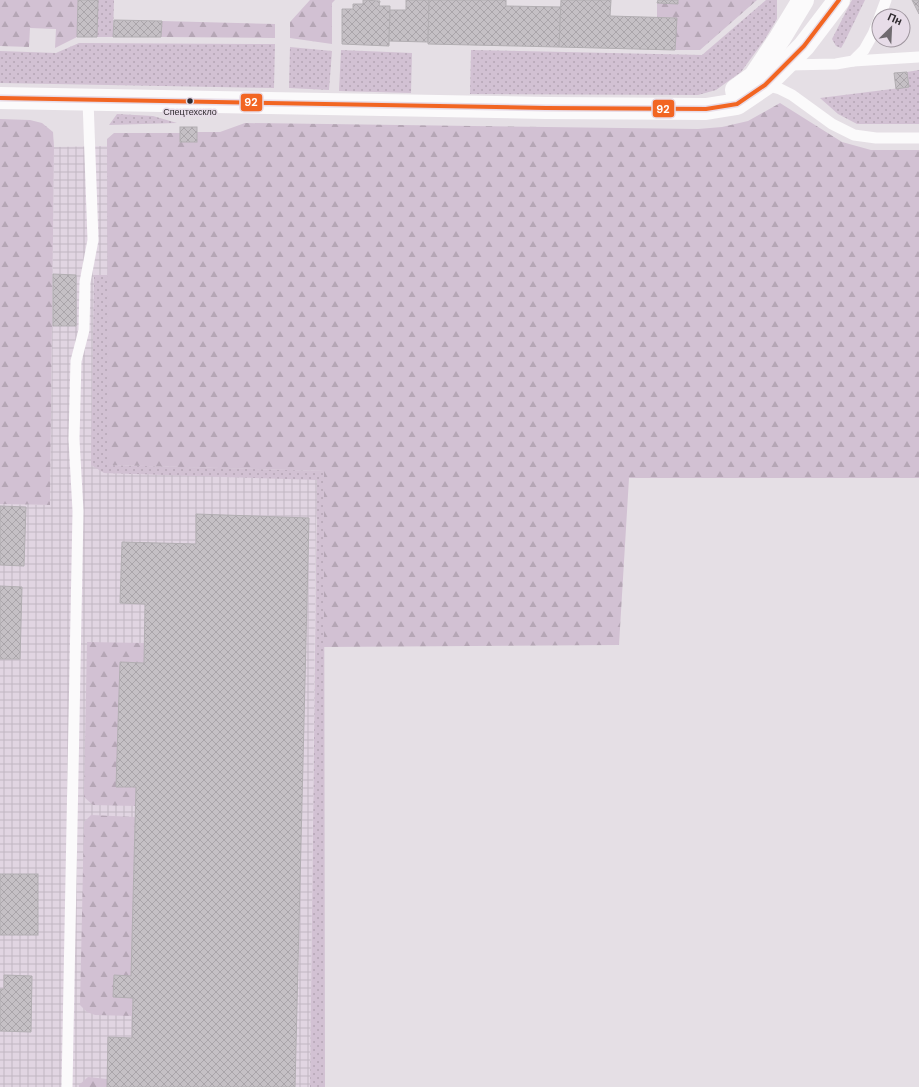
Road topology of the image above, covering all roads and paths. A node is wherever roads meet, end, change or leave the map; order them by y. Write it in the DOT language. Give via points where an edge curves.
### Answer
graph roads {
  1 [pos="803,0"];
  2 [pos="839,0"];
  3 [pos="791,9"];
  4 [pos="871,38"];
  5 [pos="919,57"];
  6 [pos="853,61"];
  7 [pos="785,65"];
  8 [pos="765,85"];
  9 [pos="0,98"];
  10 [pos="88,100"];
  11 [pos="706,109"];
  12 [pos="919,138"];
  13 [pos="67,1087"];
  1 -- 3 [label="street"];
  2 -- 7 [label="street" via="804,46"];
  3 -- 11 [label="street" via="780,38 754,77 725,99"];
  4 -- 6 [label="lane" via="864,50"];
  5 -- 6 [label="lane"];
  6 -- 7 [label="lane"];
  7 -- 8 [label="street"];
  8 -- 11 [label="street" via="737,104"];
  8 -- 12 [label="lane" via="780,88 832,124 854,135"];
  9 -- 10 [label="street"];
  10 -- 11 [label="street"];
  10 -- 13 [label="lane" via="93,240 85,282 84,330 76,361 74,439 78,510"];
}
